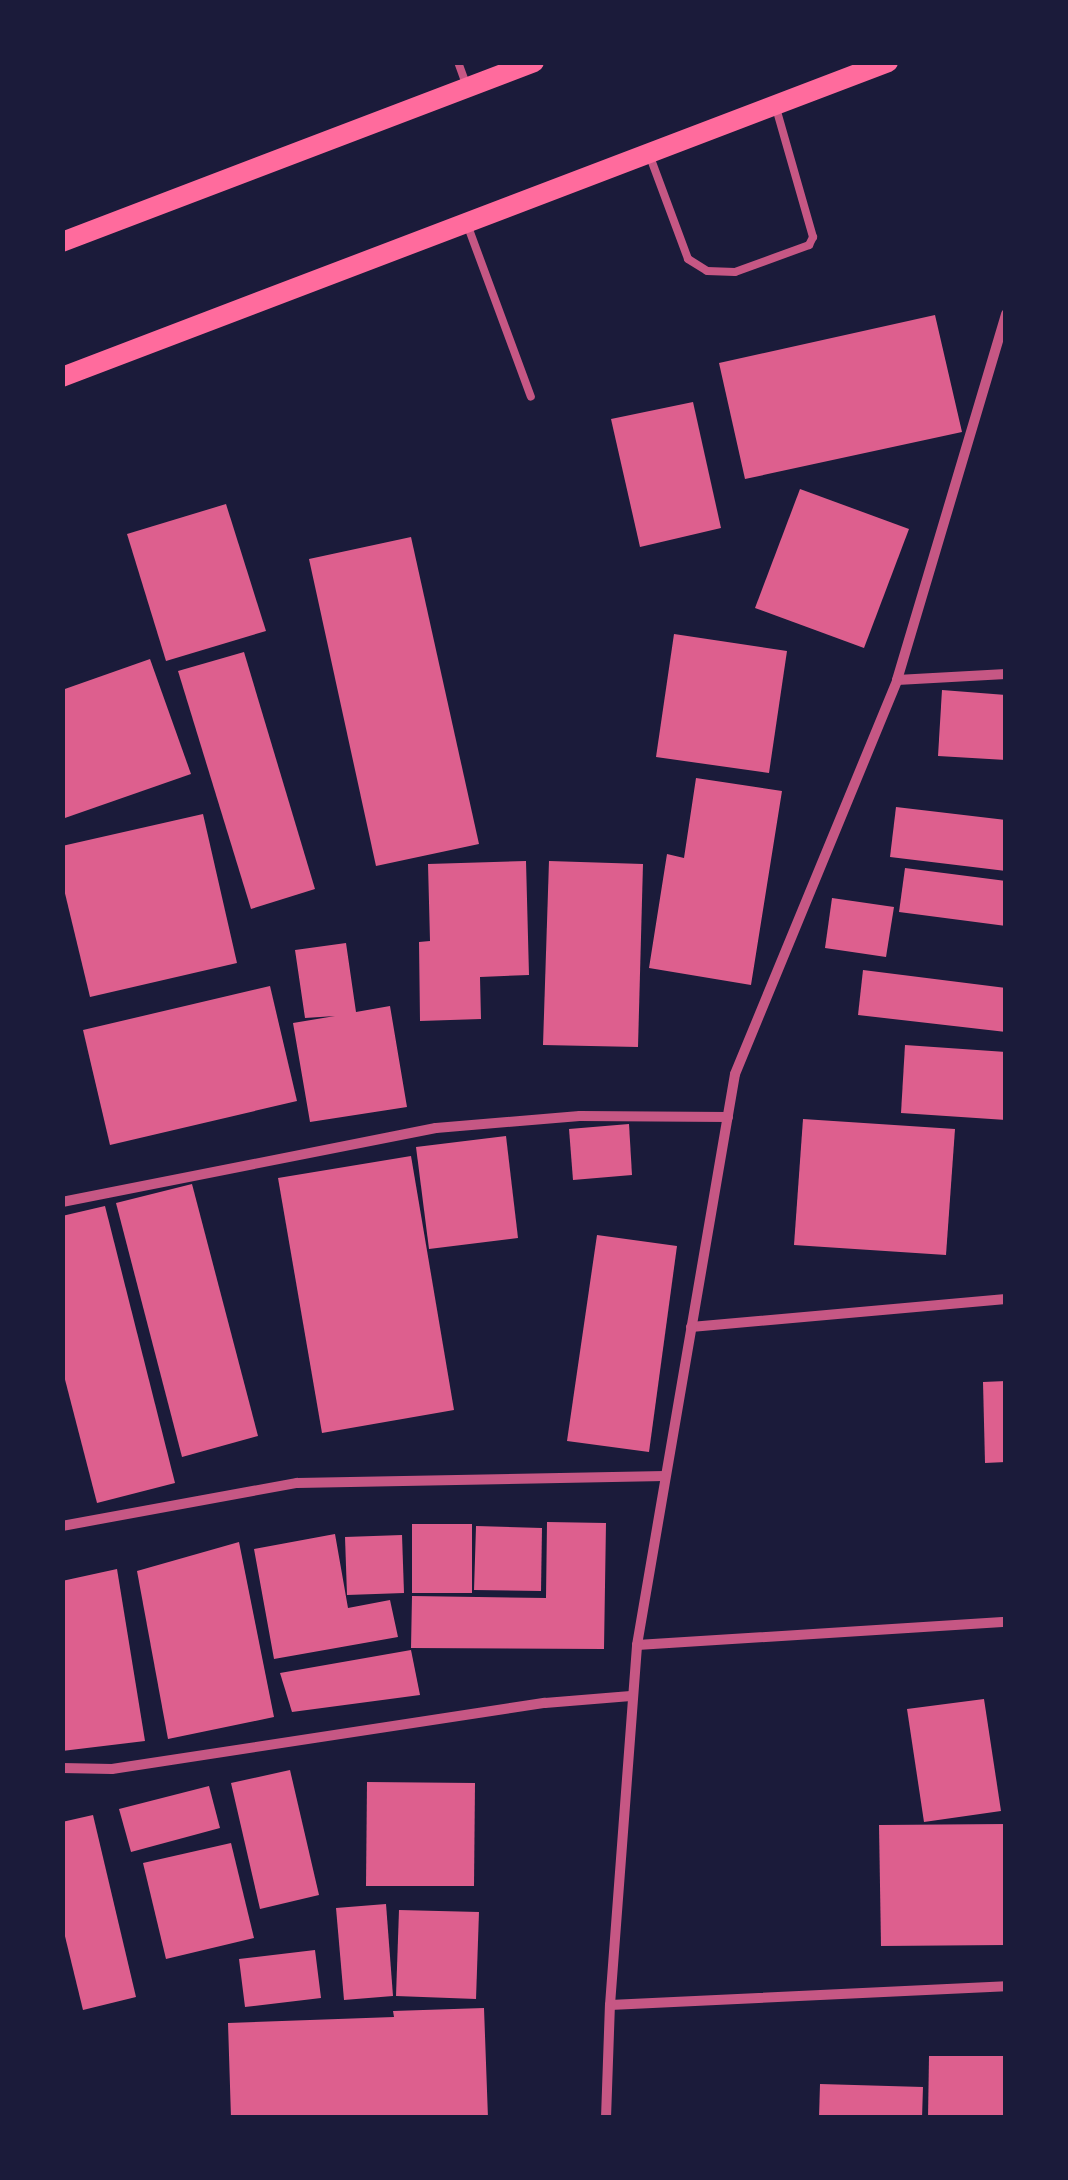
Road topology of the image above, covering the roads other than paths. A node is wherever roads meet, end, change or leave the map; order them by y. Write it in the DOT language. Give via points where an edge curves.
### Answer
graph roads {
  1 [pos="458,62"];
  2 [pos="534,62"];
  3 [pos="888,62"];
  4 [pos="468,88"];
  5 [pos="775,106"];
  6 [pos="648,154"];
  7 [pos="467,224"];
  8 [pos="62,242"];
  9 [pos="1006,314"];
  10 [pos="62,377"];
  11 [pos="532,397"];
  12 [pos="1006,674"];
  13 [pos="897,680"];
  14 [pos="728,1117"];
  15 [pos="62,1202"];
  16 [pos="1006,1298"];
  17 [pos="692,1327"];
  18 [pos="665,1476"];
  19 [pos="62,1526"];
  20 [pos="1006,1622"];
  21 [pos="636,1645"];
  22 [pos="631,1696"];
  23 [pos="62,1768"];
  24 [pos="1006,1986"];
  25 [pos="610,2006"];
  26 [pos="606,2118"];
  1 -- 4 [label="lane"];
  2 -- 4 [label="main road"];
  3 -- 5 [label="main road"];
  4 -- 8 [label="main road"];
  5 -- 6 [label="main road"];
  5 -- 6 [label="lane" via="813,228 809,245 735,272 707,271 688,259"];
  6 -- 7 [label="main road"];
  7 -- 10 [label="main road"];
  7 -- 11 [label="lane"];
  9 -- 13 [label="street"];
  12 -- 13 [label="street"];
  13 -- 14 [label="street" via="736,1074"];
  14 -- 15 [label="street" via="580,1116 436,1128"];
  14 -- 17 [label="street"];
  16 -- 17 [label="street"];
  17 -- 18 [label="street"];
  18 -- 19 [label="street" via="297,1484"];
  18 -- 21 [label="street"];
  20 -- 21 [label="street"];
  21 -- 22 [label="street"];
  22 -- 23 [label="street" via="112,1769"];
  22 -- 25 [label="street"];
  24 -- 25 [label="street"];
  25 -- 26 [label="street"];
}
